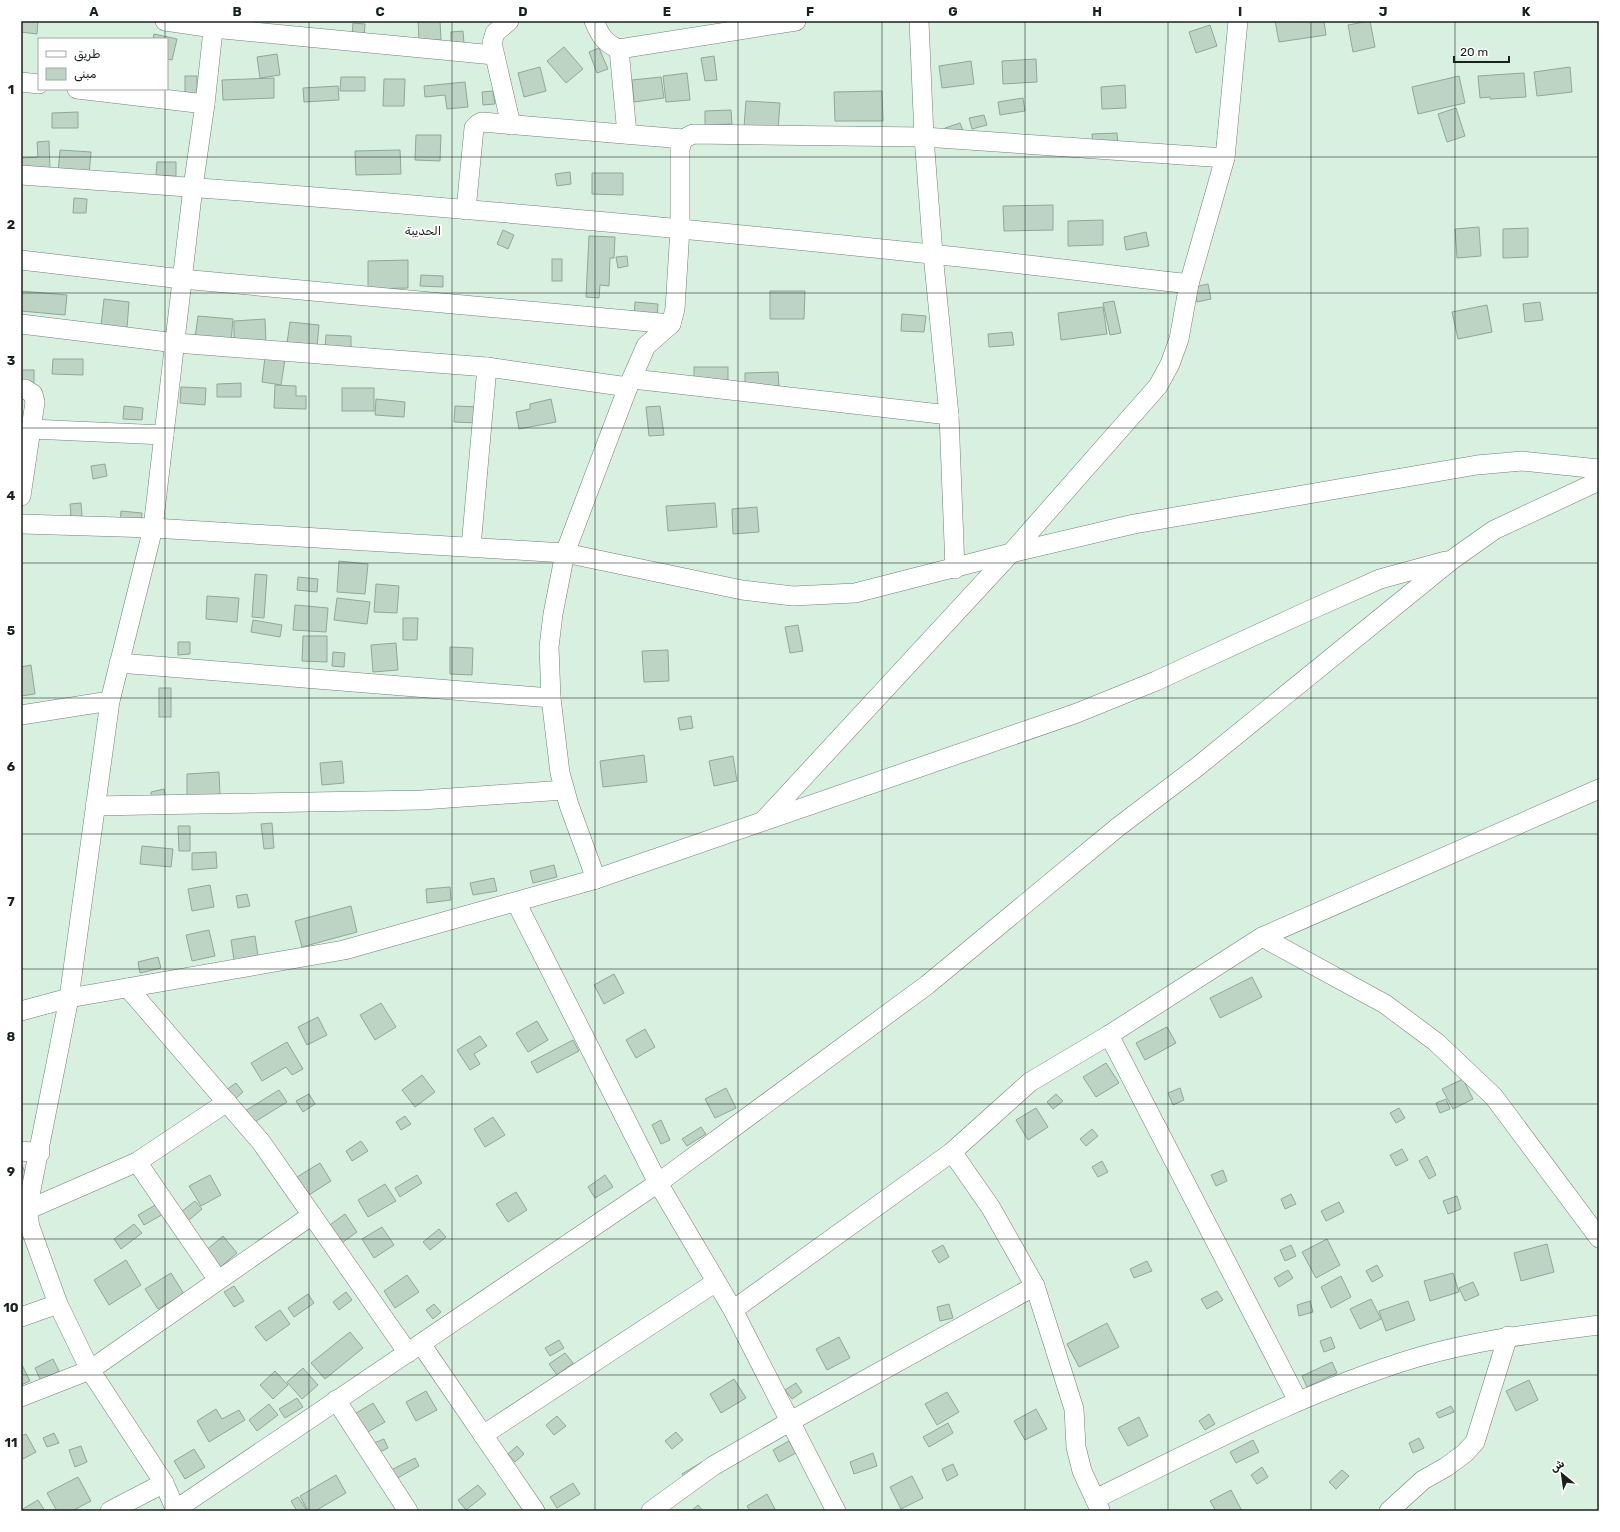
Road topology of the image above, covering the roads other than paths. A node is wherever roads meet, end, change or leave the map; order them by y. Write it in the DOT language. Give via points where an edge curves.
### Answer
graph roads {
  1 [pos="165,21"];
  2 [pos="509,21"];
  3 [pos="594,21"];
  4 [pos="796,21"];
  5 [pos="919,21"];
  6 [pos="1238,21"];
  7 [pos="214,25"];
  8 [pos="749,25"];
  9 [pos="619,49"];
  10 [pos="494,54"];
  11 [pos="21,82"];
  12 [pos="38,84"];
  13 [pos="86,90"];
  14 [pos="205,104"];
  15 [pos="511,125"];
  16 [pos="627,134"];
  17 [pos="924,137"];
  18 [pos="683,139"];
  19 [pos="1225,158"];
  20 [pos="21,175"];
  21 [pos="193,187"];
  22 [pos="466,210"];
  23 [pos="680,229"];
  24 [pos="933,254"];
  25 [pos="21,260"];
  26 [pos="182,279"];
  27 [pos="1189,284"];
  28 [pos="21,324"];
  29 [pos="671,324"];
  30 [pos="176,344"];
  31 [pos="487,367"];
  32 [pos="630,383"];
  33 [pos="21,389"];
  34 [pos="949,415"];
  35 [pos="31,429"];
  36 [pos="164,435"];
  37 [pos="1599,469"];
  38 [pos="1599,481"];
  39 [pos="21,496"];
  40 [pos="21,524"];
  41 [pos="153,528"];
  42 [pos="471,547"];
  43 [pos="565,553"];
  44 [pos="1011,553"];
  45 [pos="1453,559"];
  46 [pos="956,569"];
  47 [pos="119,663"];
  48 [pos="551,698"];
  49 [pos="110,701"];
  50 [pos="21,715"];
  51 [pos="1599,789"];
  52 [pos="564,790"];
  53 [pos="95,806"];
  54 [pos="762,822"];
  55 [pos="596,879"];
  56 [pos="516,902"];
  57 [pos="1262,937"];
  58 [pos="128,988"];
  59 [pos="69,998"];
  60 [pos="21,1011"];
  61 [pos="1109,1035"];
  62 [pos="227,1102"];
  63 [pos="21,1151"];
  64 [pos="952,1152"];
  65 [pos="40,1153"];
  66 [pos="137,1162"];
  67 [pos="658,1183"];
  68 [pos="28,1210"];
  69 [pos="312,1215"];
  70 [pos="1599,1238"];
  71 [pos="218,1280"];
  72 [pos="716,1282"];
  73 [pos="1035,1286"];
  74 [pos="58,1304"];
  75 [pos="732,1310"];
  76 [pos="21,1317"];
  77 [pos="1599,1325"];
  78 [pos="1508,1336"];
  79 [pos="414,1348"];
  80 [pos="90,1370"];
  81 [pos="21,1397"];
  82 [pos="336,1400"];
  83 [pos="1298,1401"];
  84 [pos="789,1422"];
  85 [pos="483,1435"];
  86 [pos="164,1483"];
  87 [pos="1098,1505"];
  88 [pos="176,1510"];
  89 [pos="110,1511"];
  90 [pos="408,1511"];
  91 [pos="535,1511"];
  92 [pos="651,1511"];
  93 [pos="836,1511"];
  94 [pos="1389,1511"];
  1 -- 7 [label="street"];
  2 -- 10 [label="street" via="495,33 492,43"];
  3 -- 9 [label="street" via="608,45"];
  4 -- 8 [label="street"];
  5 -- 17 [label="street"];
  6 -- 19 [label="street"];
  7 -- 10 [label="street"];
  7 -- 14 [label="street"];
  8 -- 9 [label="street"];
  9 -- 16 [label="street"];
  10 -- 15 [label="street"];
  11 -- 12 [label="street"];
  13 -- 14 [label="street"];
  14 -- 21 [label="street"];
  15 -- 16 [label="street"];
  15 -- 22 [label="street" via="482,122 474,128"];
  16 -- 18 [label="street"];
  17 -- 18 [label="street" via="693,134"];
  17 -- 19 [label="street"];
  17 -- 24 [label="street"];
  18 -- 23 [label="street" via="680,149"];
  19 -- 27 [label="street"];
  20 -- 21 [label="street"];
  21 -- 22 [label="street"];
  21 -- 26 [label="street"];
  22 -- 23 [label="street"];
  23 -- 24 [label="street"];
  23 -- 29 [label="street" via="675,309"];
  24 -- 27 [label="street"];
  24 -- 34 [label="street"];
  25 -- 26 [label="street"];
  26 -- 29 [label="street"];
  26 -- 30 [label="street"];
  27 -- 44 [label="street" via="1179,339 1158,386"];
  28 -- 30 [label="street"];
  29 -- 32 [label="street" via="646,346"];
  30 -- 31 [label="street"];
  30 -- 36 [label="street"];
  31 -- 32 [label="street"];
  31 -- 42 [label="street"];
  32 -- 34 [label="street"];
  32 -- 43 [label="street"];
  33 -- 35 [label="street" via="33,394 35,402"];
  34 -- 46 [label="street"];
  35 -- 36 [label="street"];
  35 -- 39 [label="street"];
  36 -- 41 [label="street"];
  37 -- 44 [label="street" via="1522,461 1477,465 1134,524"];
  38 -- 45 [label="street" via="1494,530"];
  40 -- 41 [label="street"];
  41 -- 42 [label="street"];
  41 -- 47 [label="street"];
  42 -- 43 [label="street"];
  43 -- 46 [label="street" via="742,590 793,596 855,593"];
  43 -- 48 [label="street" via="549,647"];
  44 -- 46 [label="street"];
  44 -- 54 [label="street"];
  45 -- 54 [label="street" via="1380,580 1156,681 1077,713"];
  45 -- 67 [label="street" via="1197,767 1118,827 926,985"];
  47 -- 48 [label="street"];
  47 -- 49 [label="street"];
  48 -- 52 [label="street"];
  49 -- 50 [label="street"];
  49 -- 53 [label="street"];
  51 -- 57 [label="street"];
  52 -- 53 [label="street" via="422,800"];
  52 -- 55 [label="street"];
  53 -- 59 [label="street"];
  54 -- 55 [label="street"];
  55 -- 56 [label="street"];
  56 -- 58 [label="street" via="344,950"];
  56 -- 67 [label="street"];
  57 -- 61 [label="street"];
  57 -- 70 [label="street" via="1385,1004 1436,1042 1494,1097"];
  58 -- 59 [label="street"];
  58 -- 62 [label="street"];
  59 -- 60 [label="street"];
  59 -- 65 [label="street"];
  61 -- 64 [label="street" via="1030,1082"];
  61 -- 83 [label="street"];
  62 -- 66 [label="street"];
  62 -- 69 [label="street" via="262,1142"];
  63 -- 65 [label="street"];
  64 -- 73 [label="street" via="990,1208"];
  64 -- 75 [label="street"];
  65 -- 68 [label="street"];
  66 -- 68 [label="street"];
  66 -- 71 [label="street"];
  67 -- 72 [label="street"];
  67 -- 79 [label="street"];
  68 -- 74 [label="street" via="30,1227"];
  69 -- 71 [label="street"];
  69 -- 79 [label="street"];
  71 -- 80 [label="street"];
  72 -- 75 [label="street"];
  72 -- 85 [label="street"];
  73 -- 84 [label="street"];
  73 -- 87 [label="street" via="1074,1409 1076,1447 1082,1470"];
  74 -- 76 [label="street"];
  74 -- 80 [label="street"];
  75 -- 84 [label="street"];
  77 -- 78 [label="street"];
  78 -- 83 [label="street" via="1415,1358"];
  78 -- 94 [label="street" via="1476,1442 1452,1463 1423,1480"];
  79 -- 82 [label="street"];
  79 -- 85 [label="street"];
  80 -- 81 [label="street"];
  80 -- 86 [label="street"];
  82 -- 88 [label="street"];
  82 -- 90 [label="street"];
  83 -- 87 [label="street"];
  84 -- 92 [label="street" via="713,1466"];
  84 -- 93 [label="street"];
  85 -- 91 [label="street"];
  86 -- 88 [label="street"];
  86 -- 89 [label="street"];
}
